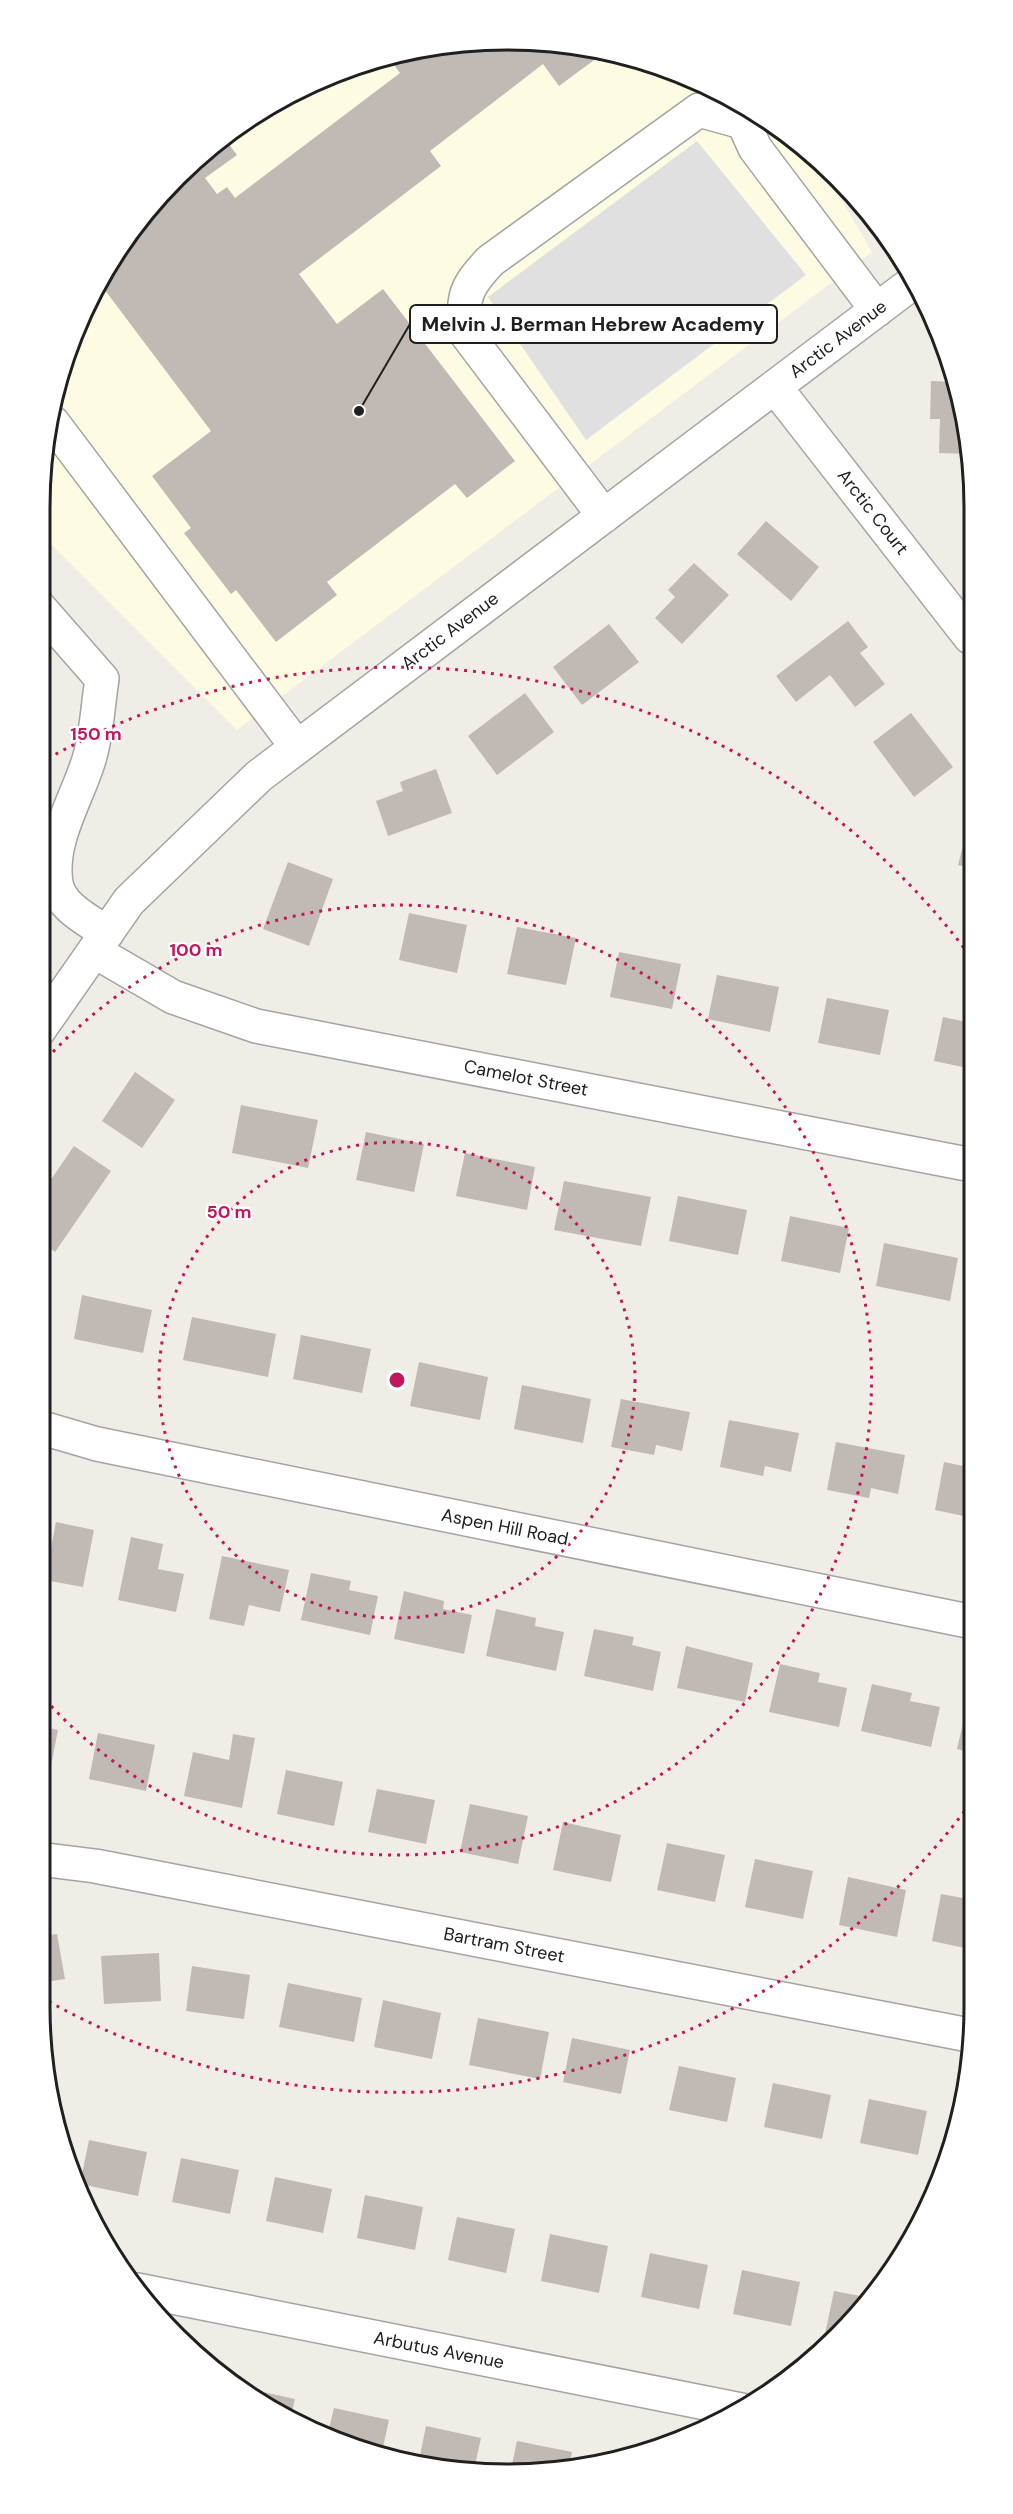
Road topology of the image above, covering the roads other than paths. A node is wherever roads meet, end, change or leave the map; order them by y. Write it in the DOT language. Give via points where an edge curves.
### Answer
graph roads {
  1 [pos="735,111"];
  2 [pos="744,117"];
  3 [pos="907,287"];
  4 [pos="877,310"];
  5 [pos="775,387"];
  6 [pos="56,427"];
  7 [pos="604,516"];
  8 [pos="50,620"];
  9 [pos="964,629"];
  10 [pos="297,747"];
  11 [pos="100,942"];
  12 [pos="50,1014"];
  13 [pos="964,1163"];
  14 [pos="50,1430"];
  15 [pos="964,1620"];
  16 [pos="50,1860"];
  17 [pos="963,2034"];
  18 [pos="149,2292"];
  19 [pos="727,2407"];
  1 -- 7 [label="street" via="699,110 490,261 470,282 463,308 465,332"];
  2 -- 4 [label="street" via="761,158"];
  3 -- 4 [label="street, Arctic Avenue"];
  4 -- 5 [label="street, Arctic Avenue"];
  5 -- 7 [label="street, Arctic Avenue"];
  5 -- 9 [label="street, Arctic Court"];
  6 -- 10 [label="street"];
  7 -- 10 [label="street, Arctic Avenue"];
  8 -- 11 [label="street, Camelot Street" via="102,679 91,755 64,823 56,884 67,906"];
  10 -- 11 [label="street, Arctic Avenue" via="259,776 137,893"];
  11 -- 12 [label="street, Arctic Avenue"];
  11 -- 13 [label="street, Camelot Street" via="174,998 256,1026"];
  14 -- 15 [label="street, Aspen Hill Road" via="97,1444"];
  16 -- 17 [label="street, Bartram Street"];
  18 -- 19 [label="street, Arbutus Avenue"];
}
